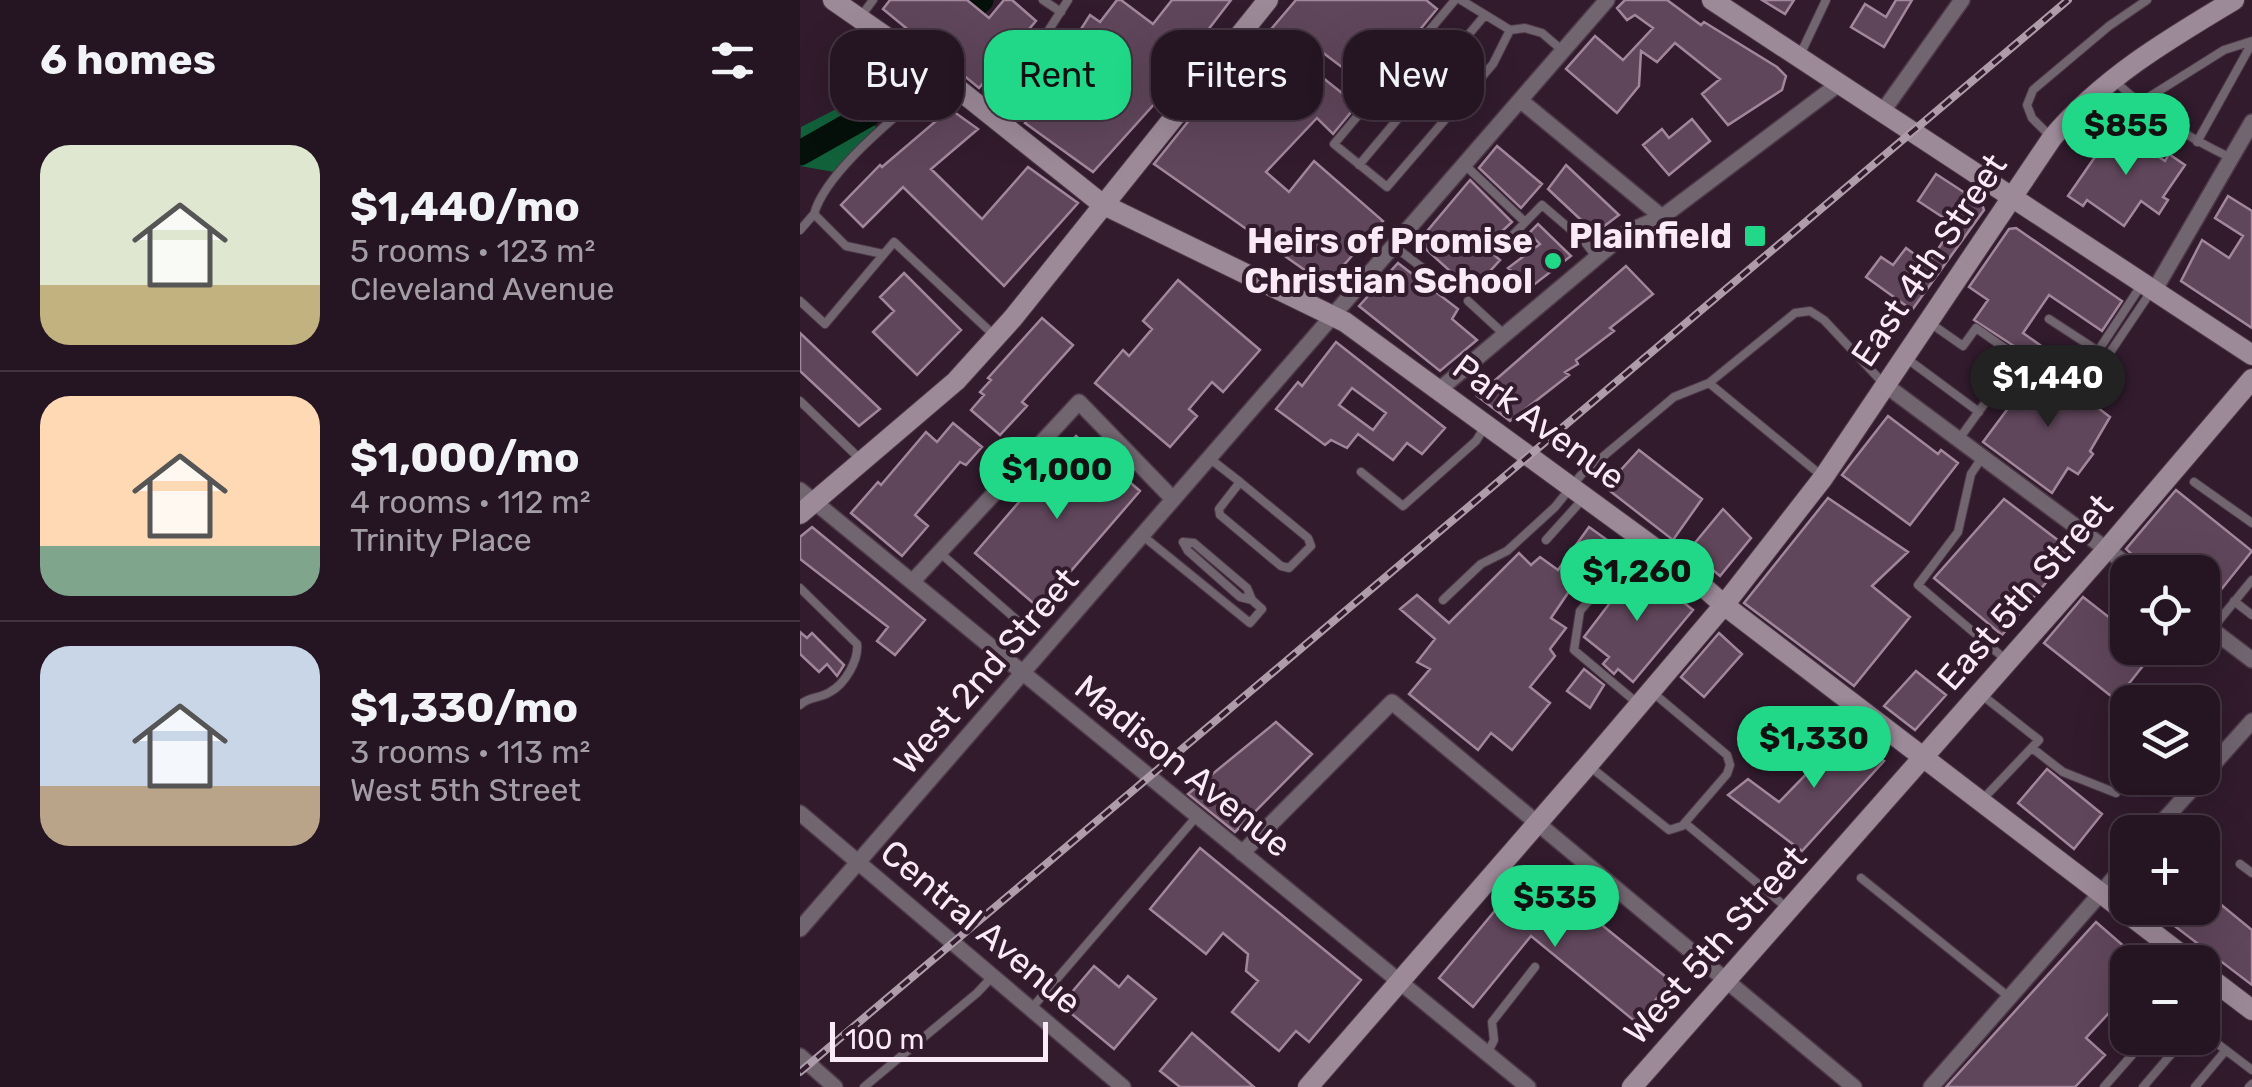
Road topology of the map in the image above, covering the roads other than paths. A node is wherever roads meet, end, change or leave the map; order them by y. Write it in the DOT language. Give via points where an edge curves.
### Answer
graph roads {
  1 [pos="834,0"];
  2 [pos="873,0"];
  3 [pos="1043,0"];
  4 [pos="1068,0"];
  5 [pos="1268,0"];
  6 [pos="1458,0"];
  7 [pos="1607,0"];
  8 [pos="1712,0"];
  9 [pos="1826,0"];
  10 [pos="1962,0"];
  11 [pos="2147,0"];
  12 [pos="2234,0"];
  13 [pos="1061,12"];
  14 [pos="1485,15"];
  15 [pos="859,18"];
  16 [pos="876,30"];
  17 [pos="1049,30"];
  18 [pos="1510,30"];
  19 [pos="2252,42"];
  20 [pos="1562,52"];
  21 [pos="1799,56"];
  22 [pos="2112,78"];
  23 [pos="1840,83"];
  24 [pos="964,94"];
  25 [pos="1520,100"];
  26 [pos="2138,104"];
  27 [pos="984,110"];
  28 [pos="1883,111"];
  29 [pos="892,120"];
  30 [pos="997,120"];
  31 [pos="2252,122"];
  32 [pos="2052,138"];
  33 [pos="2197,142"];
  34 [pos="2231,158"];
  35 [pos="1359,165"];
  36 [pos="1465,165"];
  37 [pos="2010,198"];
  38 [pos="1102,204"];
  39 [pos="814,214"];
  40 [pos="1662,217"];
  41 [pos="1525,222"];
  42 [pos="800,230"];
  43 [pos="1502,245"];
  44 [pos="1395,247"];
  45 [pos="883,254"];
  46 [pos="1597,258"];
  47 [pos="1440,282"];
  48 [pos="2150,288"];
  49 [pos="800,301"];
  50 [pos="1468,301"];
  51 [pos="1335,317"];
  52 [pos="2049,319"];
  53 [pos="1927,320"];
  54 [pos="1505,334"];
  55 [pos="996,337"];
  56 [pos="2111,352"];
  57 [pos="2013,354"];
  58 [pos="2252,355"];
  59 [pos="1903,356"];
  60 [pos="2014,364"];
  61 [pos="2252,379"];
  62 [pos="1709,384"];
  63 [pos="1884,384"];
  64 [pos="1440,389"];
  65 [pos="800,401"];
  66 [pos="1979,412"];
  67 [pos="1487,424"];
  68 [pos="1959,439"];
  69 [pos="1982,456"];
  70 [pos="1210,458"];
  71 [pos="862,462"];
  72 [pos="1360,472"];
  73 [pos="1824,478"];
  74 [pos="1240,482"];
  75 [pos="2194,482"];
  76 [pos="1579,492"];
  77 [pos="1173,498"];
  78 [pos="805,502"];
  79 [pos="2252,523"];
  80 [pos="1143,536"];
  81 [pos="1642,538"];
  82 [pos="1546,540"];
  83 [pos="2106,549"];
  84 [pos="939,552"];
  85 [pos="2114,555"];
  86 [pos="1171,558"];
  87 [pos="2252,580"];
  88 [pos="912,582"];
  89 [pos="800,588"];
  90 [pos="1443,600"];
  91 [pos="2234,601"];
  92 [pos="1724,605"];
  93 [pos="2220,613"];
  94 [pos="2252,614"];
  95 [pos="1018,620"];
  96 [pos="2220,635"];
  97 [pos="2252,660"];
  98 [pos="2008,661"];
  99 [pos="1024,674"];
  100 [pos="1980,694"];
  101 [pos="1645,698"];
  102 [pos="800,705"];
  103 [pos="2252,721"];
  104 [pos="2032,748"];
  105 [pos="1925,756"];
  106 [pos="2220,757"];
  107 [pos="1588,765"];
  108 [pos="2110,791"];
  109 [pos="2186,795"];
  110 [pos="1982,800"];
  111 [pos="800,813"];
  112 [pos="2168,815"];
  113 [pos="1197,816"];
  114 [pos="1540,822"];
  115 [pos="1685,823"];
  116 [pos="1242,853"];
  117 [pos="858,862"];
  118 [pos="2240,864"];
  119 [pos="2252,873"];
  120 [pos="1860,878"];
  121 [pos="2110,882"];
  122 [pos="2100,893"];
  123 [pos="1790,910"];
  124 [pos="803,920"];
  125 [pos="2166,945"];
  126 [pos="1535,967"];
  127 [pos="992,977"];
  128 [pos="1726,981"];
  129 [pos="1400,982"];
  130 [pos="2220,986"];
  131 [pos="2009,998"];
  132 [pos="1031,1010"];
  133 [pos="2252,1010"];
  134 [pos="2220,1046"];
  135 [pos="2226,1050"];
  136 [pos="1488,1054"];
  137 [pos="2132,1055"];
  138 [pos="2170,1055"];
  139 [pos="800,1056"];
  140 [pos="2252,1070"];
  141 [pos="1113,1084"];
  142 [pos="835,1087"];
  143 [pos="864,1087"];
  144 [pos="1308,1087"];
  145 [pos="1528,1087"];
  146 [pos="1632,1087"];
  147 [pos="1854,1087"];
  148 [pos="1931,1087"];
  149 [pos="2104,1087"];
  150 [pos="2143,1087"];
  151 [pos="2195,1087"];
  1 -- 15 [label="main road, Park Avenue"];
  2 -- 15 [label="lane"];
  3 -- 13 [label="lane"];
  4 -- 13 [label="lane"];
  5 -- 38 [label="main road"];
  6 -- 14 [label="lane"];
  6 -- 35 [label="lane" via="1334,144"];
  7 -- 20 [label="street, West 2nd Street"];
  8 -- 21 [label="main road"];
  9 -- 21 [label="lane"];
  10 -- 28 [label="street"];
  11 -- 32 [label="lane" via="2033,90 2027,105 2032,118"];
  12 -- 22 [label="main road, East 4th Street"];
  13 -- 17 [label="lane"];
  14 -- 18 [label="lane"];
  14 -- 35 [label="lane"];
  15 -- 16 [label="main road, Park Avenue"];
  18 -- 20 [label="lane" via="1542,33"];
  18 -- 35 [label="lane" via="1493,64 1387,187"];
  19 -- 26 [label="lane" via="2224,50"];
  19 -- 33 [label="lane"];
  20 -- 25 [label="street, West 2nd Street"];
  21 -- 23 [label="main road"];
  22 -- 26 [label="lane"];
  22 -- 32 [label="main road, East 4th Street"];
  23 -- 28 [label="main road"];
  23 -- 40 [label="street"];
  24 -- 27 [label="main road, Park Avenue"];
  25 -- 36 [label="street, West 2nd Street"];
  25 -- 40 [label="street"];
  26 -- 33 [label="lane"];
  28 -- 37 [label="main road"];
  29 -- 39 [label="lane" via="820,194"];
  30 -- 38 [label="main road, Park Avenue"];
  31 -- 34 [label="street"];
  32 -- 37 [label="main road, East 4th Street"];
  33 -- 34 [label="lane"];
  34 -- 48 [label="street"];
  36 -- 41 [label="lane"];
  36 -- 44 [label="street, West 2nd Street"];
  37 -- 48 [label="main road"];
  37 -- 53 [label="main road, East 4th Street"];
  38 -- 51 [label="main road, Park Avenue"];
  38 -- 55 [label="main road"];
  39 -- 42 [label="lane"];
  39 -- 45 [label="lane" via="846,246"];
  40 -- 46 [label="street" via="1627,232"];
  41 -- 43 [label="lane"];
  41 -- 46 [label="lane" via="1542,204"];
  44 -- 47 [label="lane"];
  44 -- 51 [label="street, West 2nd Street"];
  45 -- 49 [label="lane" via="825,324"];
  45 -- 55 [label="lane" via="894,242"];
  46 -- 54 [label="street"];
  48 -- 52 [label="lane" via="2098,351"];
  48 -- 56 [label="lane"];
  48 -- 58 [label="main road"];
  50 -- 54 [label="lane"];
  51 -- 64 [label="main road, Park Avenue"];
  51 -- 70 [label="street, West 2nd Street"];
  53 -- 57 [label="lane" via="1963,346 1976,328"];
  53 -- 59 [label="main road, East 4th Street"];
  54 -- 64 [label="street"];
  55 -- 71 [label="main road"];
  59 -- 63 [label="main road, East 4th Street"];
  59 -- 66 [label="lane"];
  60 -- 66 [label="lane"];
  61 -- 83 [label="main road, East 5th Street"];
  62 -- 63 [label="lane" via="1795,313 1810,312"];
  62 -- 73 [label="lane"];
  62 -- 76 [label="lane" via="1674,397 1581,475"];
  63 -- 68 [label="street"];
  63 -- 73 [label="main road, East 4th Street"];
  64 -- 67 [label="main road, Park Avenue"];
  65 -- 71 [label="lane"];
  66 -- 68 [label="lane"];
  67 -- 72 [label="lane" via="1403,506"];
  67 -- 76 [label="main road, Park Avenue"];
  68 -- 69 [label="street"];
  69 -- 83 [label="street"];
  69 -- 98 [label="lane" via="1971,474 1958,532 1918,585"];
  70 -- 74 [label="lane"];
  70 -- 77 [label="street, West 2nd Street"];
  71 -- 78 [label="main road"];
  73 -- 92 [label="main road, East 4th Street"];
  74 -- 74 [label="lane" via="1220,516 1288,568 1311,546 1308,538"];
  75 -- 79 [label="lane"];
  76 -- 81 [label="main road, Park Avenue"];
  76 -- 82 [label="lane"];
  76 -- 90 [label="lane"];
  77 -- 80 [label="street, West 2nd Street"];
  77 -- 84 [label="street" via="1079,402"];
  78 -- 88 [label="street, Madison Avenue"];
  80 -- 86 [label="lane"];
  80 -- 99 [label="street, West 2nd Street"];
  81 -- 92 [label="main road, Park Avenue"];
  81 -- 101 [label="lane" via="1580,612 1574,650"];
  83 -- 85 [label="street"];
  83 -- 98 [label="main road, East 5th Street"];
  84 -- 88 [label="street"];
  84 -- 95 [label="lane"];
  86 -- 86 [label="lane" via="1250,623 1262,608 1183,542"];
  87 -- 91 [label="lane"];
  88 -- 99 [label="street, Madison Avenue"];
  89 -- 102 [label="lane" via="858,650 838,686"];
  91 -- 93 [label="lane"];
  91 -- 94 [label="lane"];
  92 -- 101 [label="main road, East 4th Street"];
  92 -- 105 [label="main road, Park Avenue"];
  96 -- 97 [label="street"];
  98 -- 100 [label="main road, East 5th Street"];
  99 -- 113 [label="street, Madison Avenue"];
  99 -- 117 [label="street, West 2nd Street"];
  100 -- 104 [label="lane" via="2039,740"];
  100 -- 105 [label="main road, East 5th Street"];
  101 -- 107 [label="main road, East 4th Street"];
  101 -- 115 [label="lane" via="1729,759 1727,774"];
  103 -- 106 [label="street"];
  104 -- 108 [label="lane" via="2064,772"];
  104 -- 110 [label="lane"];
  105 -- 110 [label="main road, Park Avenue"];
  105 -- 123 [label="main road, West 5th Street"];
  107 -- 114 [label="main road, East 4th Street"];
  107 -- 115 [label="lane" via="1670,830"];
  109 -- 112 [label="street"];
  110 -- 122 [label="main road, Park Avenue"];
  111 -- 117 [label="street, Central Avenue"];
  113 -- 116 [label="street, Madison Avenue"];
  113 -- 132 [label="lane"];
  114 -- 116 [label="street" via="1392,702"];
  114 -- 128 [label="street"];
  114 -- 129 [label="main road, East 4th Street"];
  115 -- 123 [label="lane"];
  116 -- 129 [label="street, Madison Avenue"];
  117 -- 124 [label="street, West 2nd Street"];
  117 -- 127 [label="street, Central Avenue"];
  118 -- 119 [label="lane"];
  120 -- 131 [label="lane"];
  121 -- 122 [label="street"];
  122 -- 125 [label="main road, Park Avenue"];
  122 -- 131 [label="street"];
  123 -- 128 [label="main road, West 5th Street"];
  126 -- 136 [label="lane" via="1492,1022"];
  127 -- 132 [label="street, Central Avenue"];
  127 -- 143 [label="lane"];
  128 -- 146 [label="main road, West 5th Street"];
  128 -- 147 [label="street"];
  129 -- 136 [label="street, Madison Avenue"];
  129 -- 144 [label="main road, East 4th Street"];
  130 -- 133 [label="main road"];
  131 -- 148 [label="street"];
  132 -- 141 [label="street, Central Avenue"];
  134 -- 135 [label="lane"];
  135 -- 140 [label="lane"];
  135 -- 151 [label="lane"];
  136 -- 145 [label="street, Madison Avenue"];
  137 -- 149 [label="lane"];
  138 -- 150 [label="lane"];
  139 -- 142 [label="street"];
}
